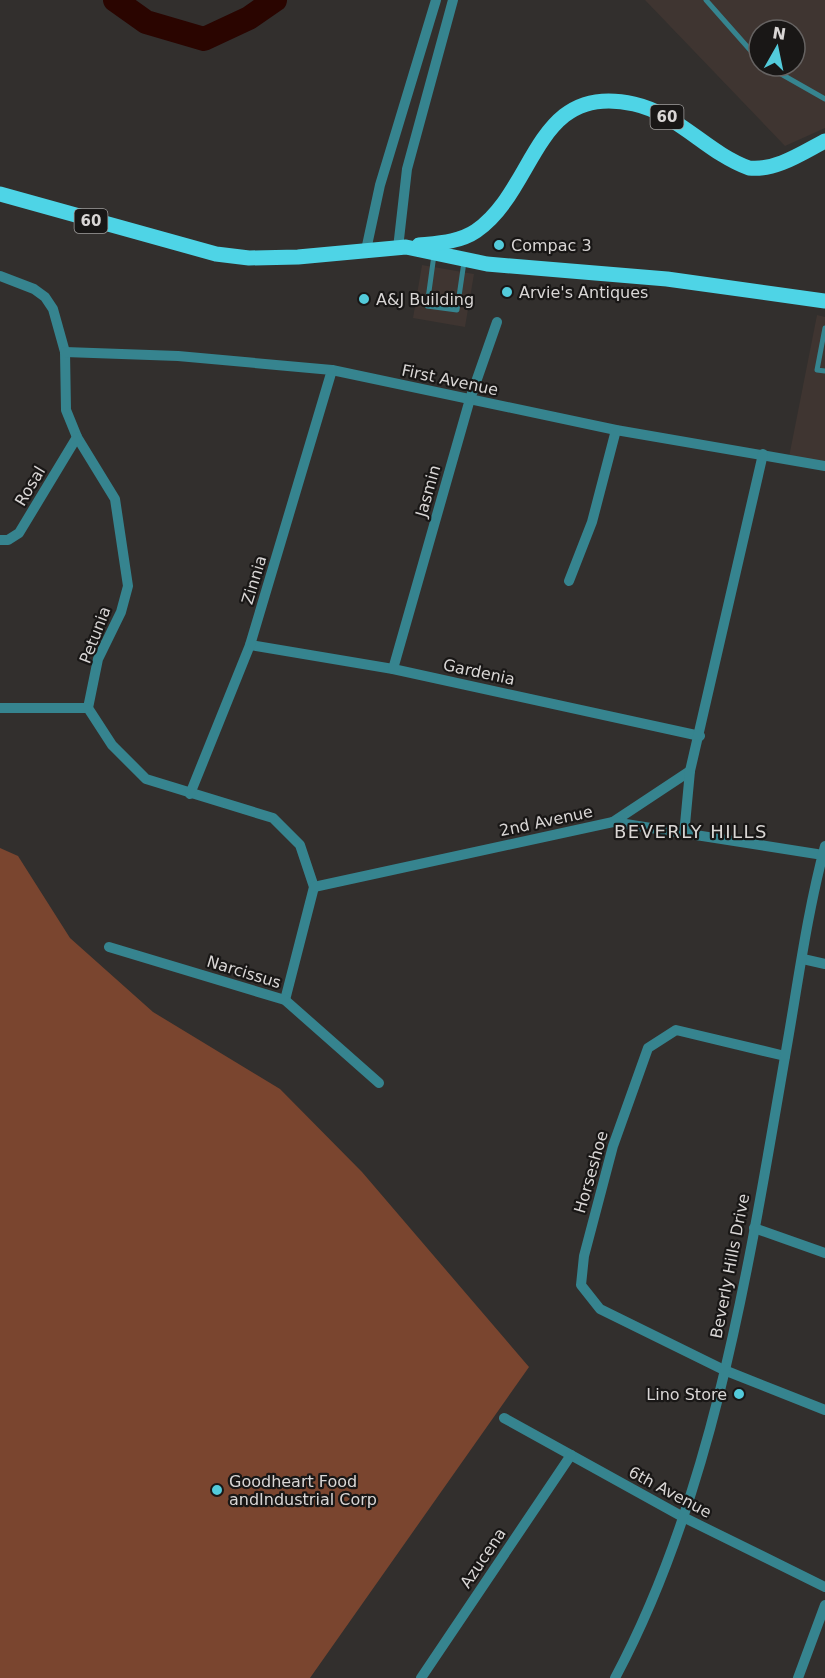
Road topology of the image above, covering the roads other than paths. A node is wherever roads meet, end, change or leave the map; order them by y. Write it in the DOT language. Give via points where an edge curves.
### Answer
graph roads {
  1 [pos="436,0"];
  2 [pos="453,0"];
  3 [pos="706,0"];
  4 [pos="747,46"];
  5 [pos="788,78"];
  6 [pos="825,99"];
  7 [pos="825,141"];
  8 [pos="0,194"];
  9 [pos="474,232"];
  10 [pos="402,248"];
  11 [pos="366,250"];
  12 [pos="434,253"];
  13 [pos="464,260"];
  14 [pos="487,264"];
  15 [pos="0,276"];
  16 [pos="825,301"];
  17 [pos="497,322"];
  18 [pos="825,328"];
  19 [pos="65,352"];
  20 [pos="332,370"];
  21 [pos="825,371"];
  22 [pos="470,399"];
  23 [pos="616,430"];
  24 [pos="77,437"];
  25 [pos="763,454"];
  26 [pos="825,466"];
  27 [pos="0,540"];
  28 [pos="568,581"];
  29 [pos="250,645"];
  30 [pos="393,669"];
  31 [pos="0,708"];
  32 [pos="88,708"];
  33 [pos="700,736"];
  34 [pos="690,771"];
  35 [pos="190,794"];
  36 [pos="612,822"];
  37 [pos="684,835"];
  38 [pos="824,851"];
  39 [pos="314,887"];
  40 [pos="109,947"];
  41 [pos="803,959"];
  42 [pos="825,964"];
  43 [pos="285,1000"];
  44 [pos="785,1056"];
  45 [pos="379,1083"];
  46 [pos="754,1228"];
  47 [pos="825,1253"];
  48 [pos="724,1370"];
  49 [pos="825,1410"];
  50 [pos="504,1418"];
  51 [pos="571,1455"];
  52 [pos="683,1517"];
  53 [pos="825,1587"];
  54 [pos="825,1605"];
  55 [pos="421,1678"];
  56 [pos="615,1678"];
  57 [pos="798,1678"];
  1 -- 11 [label="street" via="380,185"];
  2 -- 10 [label="street" via="407,169"];
  3 -- 4 [label="lane"];
  5 -- 6 [label="lane"];
  7 -- 9 [label="main road, 60" via="784,162 749,168 654,111 615,100 596,100 561,117 547,131 507,202"];
  8 -- 11 [label="main road, 60" via="216,254 288,257"];
  9 -- 10 [label="main road, 60" via="446,242"];
  9 -- 14 [label="main road" via="471,253"];
  10 -- 11 [label="main road, 60"];
  10 -- 12 [label="main road, 60"];
  12 -- 13 [label="main road, 60"];
  12 -- 13 [label="lane" via="426,306 457,310"];
  13 -- 14 [label="main road, 60"];
  14 -- 16 [label="main road, 60" via="667,279"];
  15 -- 19 [label="street, Petunia" via="45,297 53,309"];
  17 -- 22 [label="street, Jasmin"];
  18 -- 21 [label="lane" via="817,370"];
  19 -- 20 [label="street, First Avenue" via="177,356"];
  19 -- 24 [label="street, Petunia" via="66,410"];
  20 -- 22 [label="street, First Avenue"];
  20 -- 29 [label="street, Zinnia"];
  22 -- 23 [label="street, First Avenue"];
  22 -- 30 [label="street, Jasmin"];
  23 -- 25 [label="street, First Avenue"];
  23 -- 28 [label="street" via="592,522"];
  24 -- 27 [label="street, Rosal" via="19,533"];
  24 -- 32 [label="street, Petunia" via="115,499 128,586 121,612 98,659"];
  25 -- 26 [label="street, First Avenue"];
  25 -- 33 [label="street"];
  29 -- 30 [label="street, Gardenia"];
  29 -- 35 [label="street, Zinnia"];
  30 -- 33 [label="street, Gardenia"];
  31 -- 32 [label="street"];
  32 -- 35 [label="street" via="112,745 146,779"];
  33 -- 34 [label="street"];
  34 -- 36 [label="street"];
  34 -- 37 [label="street"];
  35 -- 39 [label="street" via="273,819 300,845"];
  36 -- 37 [label="street, 2nd Avenue"];
  36 -- 39 [label="street, 2nd Avenue"];
  37 -- 38 [label="street, 2nd Avenue"];
  38 -- 41 [label="street, Beverly Hills Drive"];
  39 -- 43 [label="street"];
  40 -- 43 [label="street, Narcissus"];
  41 -- 42 [label="street"];
  41 -- 44 [label="street, Beverly Hills Drive"];
  43 -- 45 [label="street, Narcissus"];
  44 -- 46 [label="street, Beverly Hills Drive"];
  44 -- 48 [label="street, Horseshoe" via="676,1030 648,1048 613,1146 584,1256 581,1285 600,1309"];
  46 -- 47 [label="street"];
  46 -- 48 [label="street, Beverly Hills Drive"];
  48 -- 49 [label="street, Horseshoe"];
  48 -- 52 [label="street, Beverly Hills Drive"];
  50 -- 51 [label="street, 6th Avenue"];
  51 -- 52 [label="street, 6th Avenue"];
  51 -- 55 [label="street, Azucena"];
  52 -- 53 [label="street, 6th Avenue"];
  52 -- 56 [label="street, Beverly Hills Drive" via="632,1646"];
  54 -- 57 [label="street"];
}
